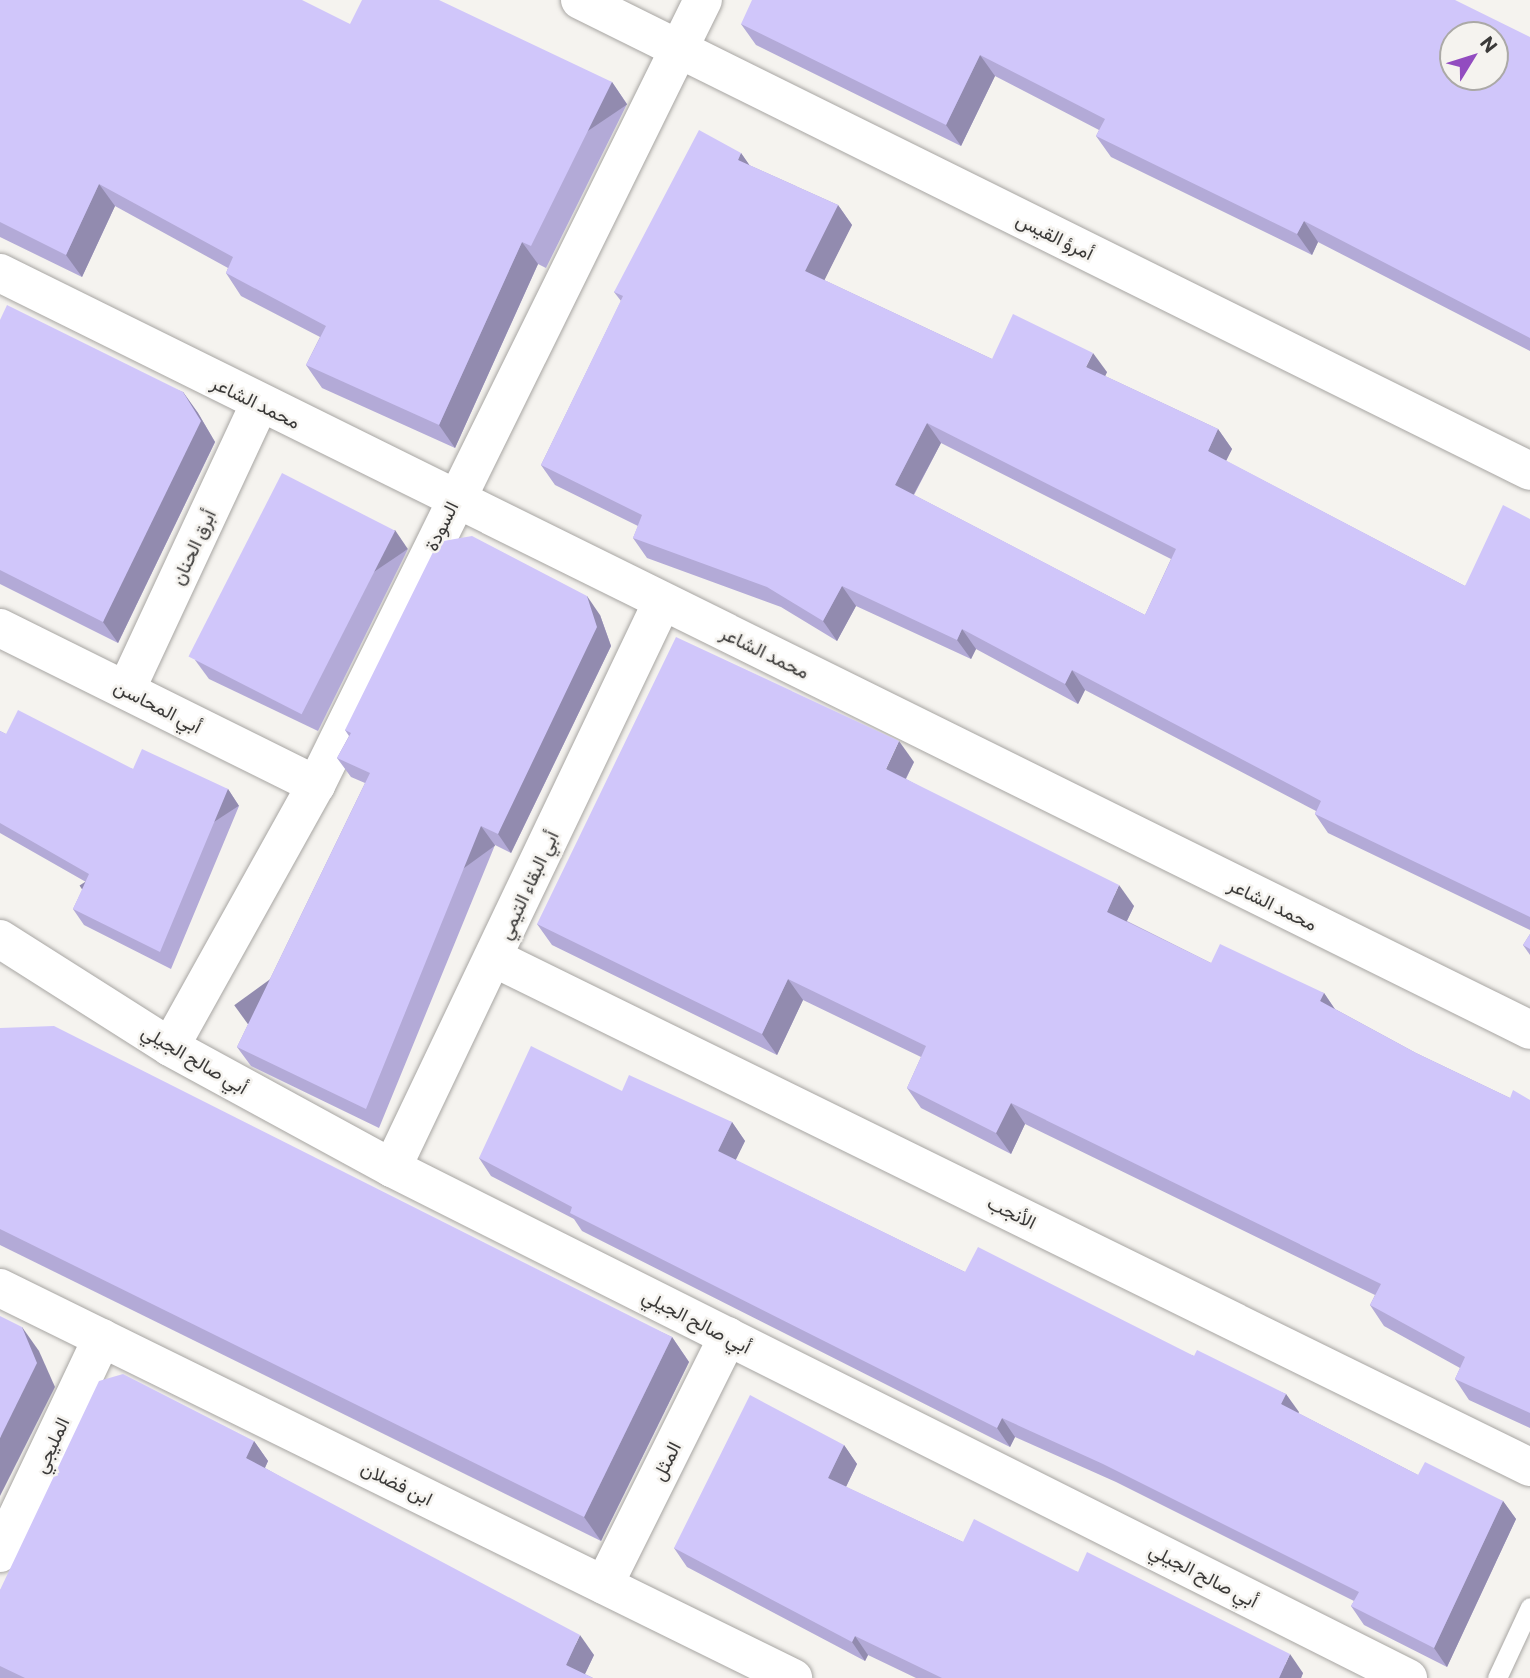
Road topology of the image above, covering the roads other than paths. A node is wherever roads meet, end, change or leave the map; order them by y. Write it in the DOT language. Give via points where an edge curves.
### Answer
graph roads {
  1 [pos="580,0"];
  2 [pos="703,0"];
  3 [pos="679,49"];
  4 [pos="0,273"];
  5 [pos="259,405"];
  6 [pos="1530,471"];
  7 [pos="453,499"];
  8 [pos="662,602"];
  9 [pos="0,628"];
  10 [pos="126,690"];
  11 [pos="316,785"];
  12 [pos="4,952"];
  13 [pos="494,958"];
  14 [pos="1530,1030"];
  15 [pos="170,1047"];
  16 [pos="392,1168"];
  17 [pos="0,1288"];
  18 [pos="728,1336"];
  19 [pos="102,1338"];
  20 [pos="1530,1467"];
  21 [pos="0,1553"];
  22 [pos="604,1585"];
  23 [pos="1530,1607"];
  24 [pos="793,1678"];
  25 [pos="1408,1678"];
  26 [pos="1497,1678"];
  1 -- 3 [label="street, أمرؤ القيس"];
  2 -- 3 [label="street, السودة"];
  3 -- 6 [label="street, أمرؤ القيس"];
  3 -- 7 [label="street, السودة"];
  4 -- 5 [label="street, محمد الشاعر"];
  5 -- 7 [label="street, محمد الشاعر"];
  5 -- 10 [label="street, أبرق الحنان"];
  7 -- 8 [label="street, محمد الشاعر"];
  7 -- 11 [label="street, السودة"];
  8 -- 13 [label="street, أبي البقاء التيمي"];
  8 -- 14 [label="street, محمد الشاعر"];
  9 -- 10 [label="street, أبي المحاسن"];
  10 -- 11 [label="street, أبي المحاسن"];
  11 -- 15 [label="street, السودة"];
  12 -- 15 [label="street, أبي صالح الجيلي"];
  13 -- 16 [label="street, أبي البقاء التيمي"];
  13 -- 20 [label="street, الأنجب"];
  15 -- 16 [label="street, أبي صالح الجيلي"];
  16 -- 18 [label="street, أبي صالح الجيلي"];
  17 -- 19 [label="street, ابن فضلان"];
  18 -- 22 [label="street, المثل"];
  18 -- 25 [label="street, أبي صالح الجيلي"];
  19 -- 21 [label="street, المليجي"];
  19 -- 22 [label="street, ابن فضلان"];
  22 -- 24 [label="street, ابن فضلان"];
  23 -- 26 [label="lane"];
}
